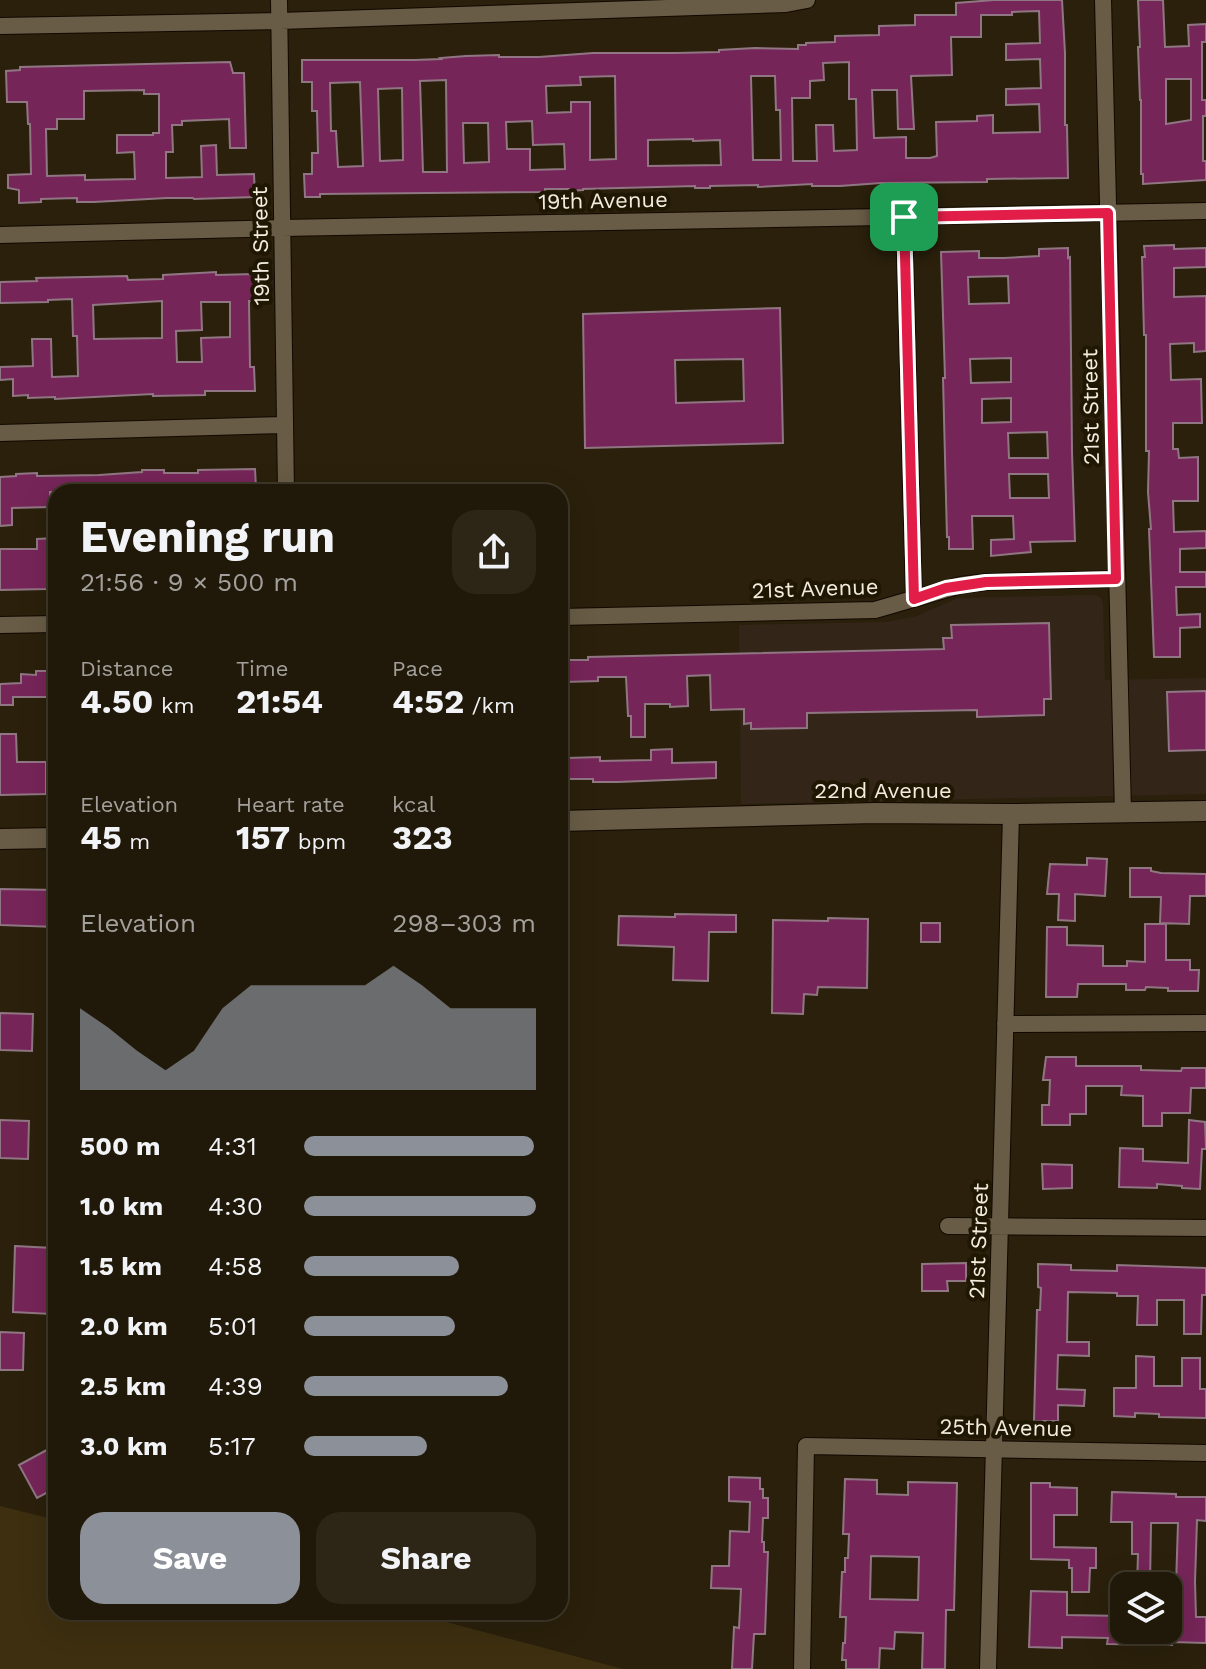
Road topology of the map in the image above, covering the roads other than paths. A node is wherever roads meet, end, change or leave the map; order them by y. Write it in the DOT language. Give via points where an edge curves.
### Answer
graph roads {
  1 [pos="279,0"];
  2 [pos="807,0"];
  3 [pos="1103,0"];
  4 [pos="280,21"];
  5 [pos="0,26"];
  6 [pos="1206,211"];
  7 [pos="1108,213"];
  8 [pos="904,217"];
  9 [pos="282,228"];
  10 [pos="0,235"];
  11 [pos="285,425"];
  12 [pos="0,433"];
  13 [pos="286,484"];
  14 [pos="1116,579"];
  15 [pos="914,599"];
  16 [pos="568,617"];
  17 [pos="48,624"];
  18 [pos="0,625"];
  19 [pos="1206,811"];
  20 [pos="1123,813"];
  21 [pos="1011,814"];
  22 [pos="568,821"];
  23 [pos="48,838"];
  24 [pos="0,839"];
  25 [pos="1206,1023"];
  26 [pos="1005,1024"];
  27 [pos="1001,1225"];
  28 [pos="948,1226"];
  29 [pos="1206,1228"];
  30 [pos="993,1449"];
  31 [pos="1206,1453"];
  32 [pos="802,1669"];
  33 [pos="988,1669"];
  1 -- 4 [label="street, 19th Street"];
  2 -- 4 [label="street"];
  3 -- 7 [label="street, 21st Street"];
  4 -- 5 [label="street"];
  4 -- 9 [label="street, 19th Street"];
  6 -- 7 [label="street, 19th Avenue"];
  7 -- 8 [label="street, 19th Avenue"];
  7 -- 14 [label="street, 21st Street"];
  8 -- 9 [label="street, 19th Avenue"];
  8 -- 15 [label="street"];
  9 -- 10 [label="street, 19th Avenue"];
  9 -- 11 [label="street, 19th Street"];
  11 -- 12 [label="street"];
  11 -- 13 [label="street, 19th Street"];
  14 -- 15 [label="street, 21st Avenue" via="986,582"];
  14 -- 20 [label="street, 21st Street"];
  15 -- 16 [label="street, 21st Avenue" via="875,610"];
  17 -- 18 [label="street"];
  19 -- 20 [label="street, 22nd Avenue"];
  20 -- 21 [label="street, 22nd Avenue"];
  21 -- 22 [label="street, 22nd Avenue"];
  21 -- 26 [label="street, 21st Street"];
  23 -- 24 [label="street"];
  25 -- 26 [label="street"];
  26 -- 27 [label="street, 21st Street"];
  27 -- 28 [label="street"];
  27 -- 29 [label="street"];
  27 -- 30 [label="street, 21st Street"];
  30 -- 31 [label="street, 25th Avenue"];
  30 -- 32 [label="street, 25th Avenue" via="806,1446"];
  30 -- 33 [label="street, 21st Street"];
}
